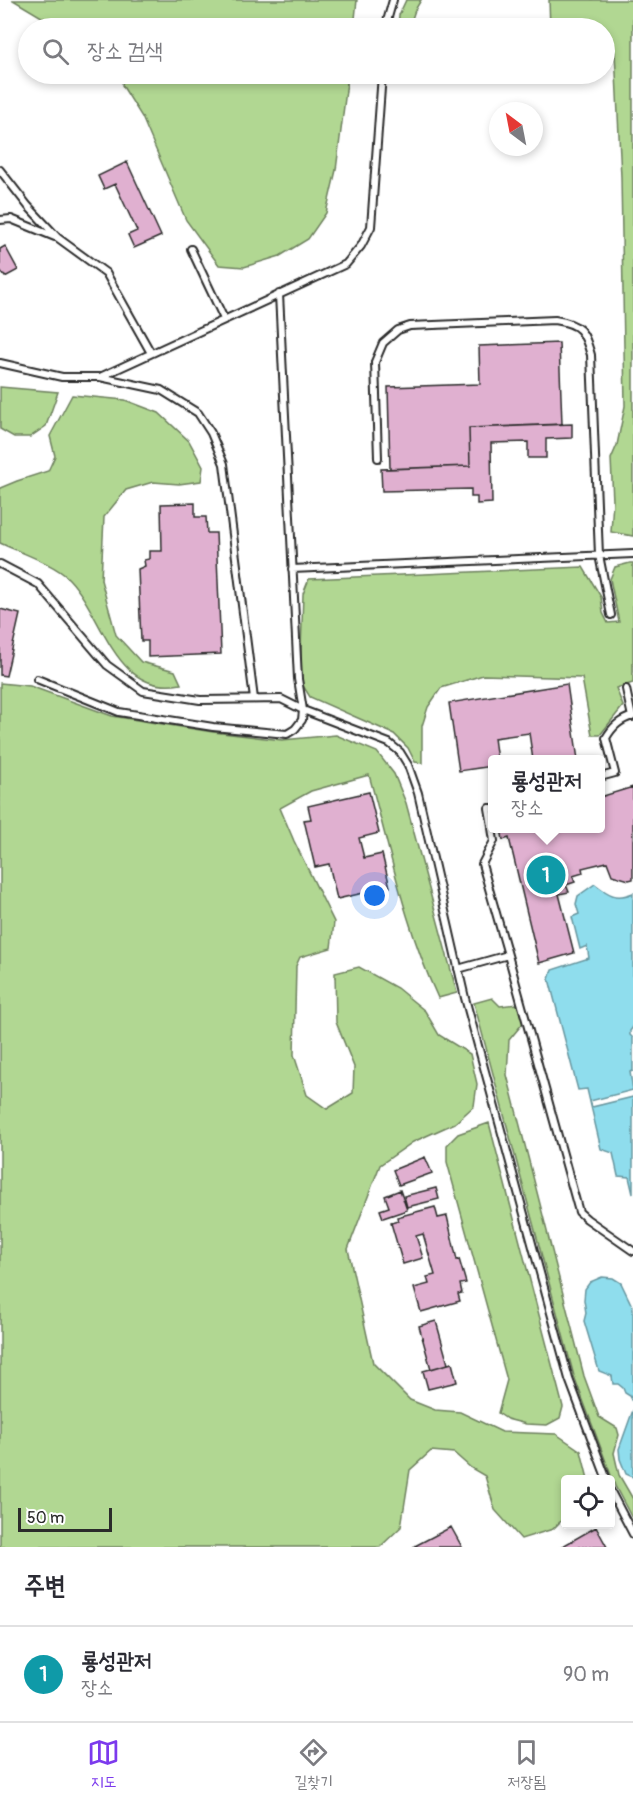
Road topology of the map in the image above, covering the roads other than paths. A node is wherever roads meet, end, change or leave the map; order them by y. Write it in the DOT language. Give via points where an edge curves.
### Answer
graph roads {
  1 [pos="393,0"];
  2 [pos="388,18"];
  3 [pos="381,84"];
  4 [pos="0,170"];
  5 [pos="0,220"];
  6 [pos="58,238"];
  7 [pos="191,249"];
  8 [pos="279,294"];
  9 [pos="224,319"];
  10 [pos="151,353"];
  11 [pos="0,363"];
  12 [pos="100,377"];
  13 [pos="378,459"];
  14 [pos="633,554"];
  15 [pos="599,555"];
  16 [pos="0,564"];
  17 [pos="292,569"];
  18 [pos="611,615"];
  19 [pos="37,679"];
  20 [pos="626,689"];
  21 [pos="254,699"];
  22 [pos="303,710"];
  23 [pos="632,716"];
  24 [pos="605,776"];
  25 [pos="493,833"];
  26 [pos="508,956"];
  27 [pos="458,969"];
  28 [pos="633,1251"];
  29 [pos="605,1475"];
  30 [pos="615,1500"];
  31 [pos="633,1534"];
  1 -- 2 [label="lane"];
  3 -- 8 [label="lane" via="371,227 346,264"];
  4 -- 6 [label="lane"];
  5 -- 6 [label="lane" via="11,219"];
  6 -- 10 [label="lane" via="106,273"];
  7 -- 9 [label="lane"];
  8 -- 9 [label="lane"];
  8 -- 17 [label="lane"];
  9 -- 10 [label="lane"];
  10 -- 12 [label="lane"];
  11 -- 12 [label="lane" via="62,377"];
  12 -- 21 [label="lane" via="161,390 198,412 211,433 224,464"];
  13 -- 15 [label="lane" via="375,362 383,343 398,330 410,326 555,320 572,323 585,336 591,355"];
  14 -- 15 [label="lane"];
  15 -- 17 [label="lane"];
  15 -- 18 [label="lane"];
  16 -- 21 [label="lane" via="38,584 107,665 143,691 200,700"];
  17 -- 22 [label="lane"];
  19 -- 22 [label="lane" via="119,712 213,727 286,734 302,720"];
  20 -- 23 [label="lane"];
  21 -- 22 [label="lane" via="281,699"];
  22 -- 27 [label="lane" via="389,743 408,765 418,793"];
  23 -- 24 [label="lane" via="621,719 606,738 615,773"];
  25 -- 26 [label="lane" via="494,841 482,864"];
  26 -- 27 [label="lane"];
  26 -- 28 [label="lane" via="579,1212"];
  27 -- 29 [label="lane" via="569,1378"];
  30 -- 31 [label="lane"];
}
